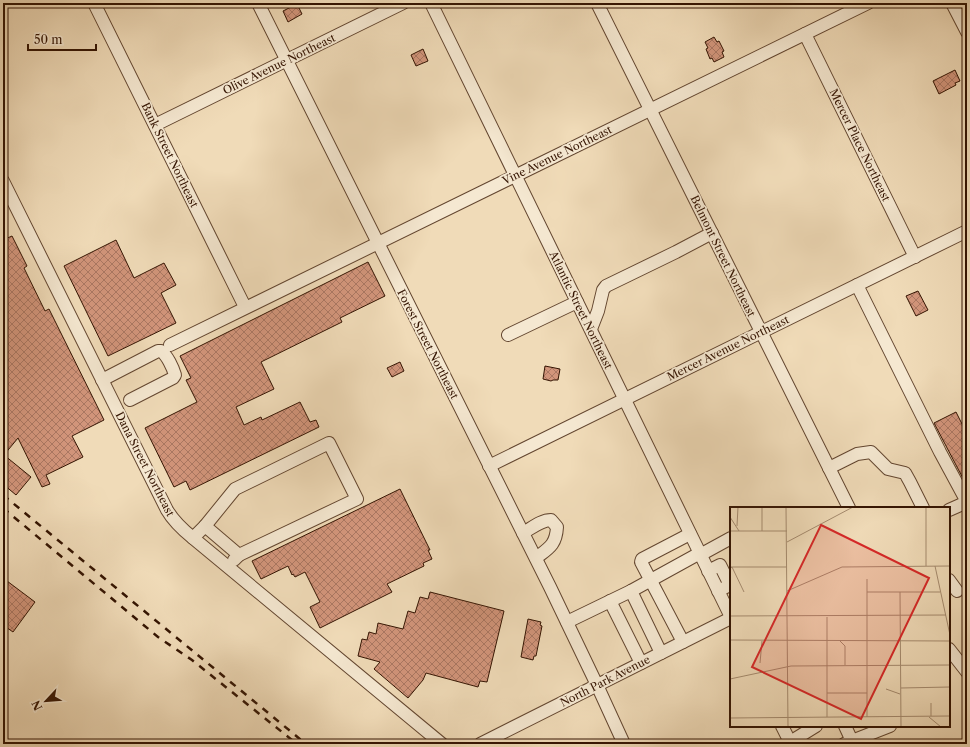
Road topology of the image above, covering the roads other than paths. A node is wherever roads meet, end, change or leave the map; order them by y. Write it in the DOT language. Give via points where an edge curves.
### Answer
graph roads {
  1 [pos="94,3"];
  2 [pos="258,3"];
  3 [pos="403,3"];
  4 [pos="431,3"];
  5 [pos="598,3"];
  6 [pos="868,3"];
  7 [pos="952,3"];
  8 [pos="967,32"];
  9 [pos="805,34"];
  10 [pos="286,60"];
  11 [pos="650,109"];
  12 [pos="155,125"];
  13 [pos="515,176"];
  14 [pos="3,181"];
  15 [pos="967,231"];
  16 [pos="712,233"];
  17 [pos="378,243"];
  18 [pos="915,256"];
  19 [pos="857,285"];
  20 [pos="577,302"];
  21 [pos="245,308"];
  22 [pos="591,329"];
  23 [pos="761,332"];
  24 [pos="508,335"];
  25 [pos="170,345"];
  26 [pos="102,380"];
  27 [pos="624,399"];
  28 [pos="130,400"];
  29 [pos="489,466"];
  30 [pos="829,468"];
  31 [pos="967,502"];
  32 [pos="848,507"];
  33 [pos="922,507"];
  34 [pos="950,510"];
  35 [pos="205,526"];
  36 [pos="523,533"];
  37 [pos="690,534"];
  38 [pos="193,538"];
  39 [pos="730,539"];
  40 [pos="700,554"];
  41 [pos="239,555"];
  42 [pos="536,558"];
  43 [pos="227,567"];
  44 [pos="708,571"];
  45 [pos="651,580"];
  46 [pos="950,581"];
  47 [pos="730,584"];
  48 [pos="730,586"];
  49 [pos="632,591"];
  50 [pos="718,591"];
  51 [pos="957,591"];
  52 [pos="610,602"];
  53 [pos="730,616"];
  54 [pos="730,618"];
  55 [pos="567,622"];
  56 [pos="683,642"];
  57 [pos="950,650"];
  58 [pos="661,653"];
  59 [pos="641,663"];
  60 [pos="966,667"];
  61 [pos="597,685"];
  62 [pos="782,727"];
  63 [pos="814,727"];
  64 [pos="845,727"];
  65 [pos="884,727"];
  66 [pos="862,731"];
  67 [pos="848,742"];
  68 [pos="790,743"];
  69 [pos="442,744"];
  70 [pos="480,744"];
  71 [pos="624,744"];
  1 -- 12 [label="street, Bank Street Northeast"];
  2 -- 10 [label="street, Forest Street Northeast"];
  3 -- 10 [label="street, Olive Avenue Northeast"];
  4 -- 13 [label="street, Atlantic Street Northeast"];
  5 -- 11 [label="street, Belmont Street Northeast"];
  6 -- 9 [label="street, Vine Avenue Northeast"];
  7 -- 8 [label="street"];
  9 -- 11 [label="street, Vine Avenue Northeast"];
  9 -- 18 [label="street, Mercer Place Northeast"];
  10 -- 12 [label="street, Olive Avenue Northeast"];
  10 -- 17 [label="street, Forest Street Northeast"];
  11 -- 13 [label="street, Vine Avenue Northeast"];
  11 -- 16 [label="street, Belmont Street Northeast"];
  12 -- 21 [label="street, Bank Street Northeast"];
  13 -- 17 [label="street, Vine Avenue Northeast"];
  13 -- 20 [label="street, Atlantic Street Northeast"];
  14 -- 26 [label="street, Dana Street Northeast"];
  15 -- 18 [label="street, Mercer Avenue Northeast"];
  16 -- 22 [label="street" via="606,286"];
  16 -- 23 [label="street, Belmont Street Northeast"];
  17 -- 21 [label="street, Vine Avenue Northeast"];
  17 -- 29 [label="street, Forest Street Northeast"];
  18 -- 19 [label="street, Mercer Avenue Northeast"];
  19 -- 23 [label="street, Mercer Avenue Northeast"];
  19 -- 31 [label="street"];
  20 -- 22 [label="street, Atlantic Street Northeast"];
  20 -- 24 [label="street"];
  21 -- 25 [label="street, Vine Avenue Northeast"];
  22 -- 27 [label="street, Atlantic Street Northeast"];
  23 -- 27 [label="street, Mercer Avenue Northeast"];
  23 -- 30 [label="street, Belmont Street Northeast"];
  26 -- 28 [label="street" via="158,351 164,353 174,371 173,378"];
  26 -- 38 [label="street, Dana Street Northeast" via="170,516"];
  27 -- 29 [label="street, Mercer Avenue Northeast"];
  27 -- 37 [label="street, Atlantic Street Northeast"];
  29 -- 36 [label="street, Forest Street Northeast"];
  30 -- 32 [label="street, Belmont Street Northeast"];
  30 -- 33 [label="street" via="857,454 871,452 888,469 905,473"];
  31 -- 34 [label="street"];
  35 -- 38 [label="street"];
  35 -- 41 [label="street"];
  35 -- 41 [label="street" via="235,489 329,443 357,499"];
  36 -- 42 [label="street, Forest Street Northeast"];
  36 -- 42 [label="street" via="546,520 552,520 557,527 557,536 552,546"];
  37 -- 40 [label="street, Atlantic Street Northeast"];
  37 -- 45 [label="street" via="642,559 641,562"];
  38 -- 43 [label="street, Dana Street Northeast"];
  39 -- 40 [label="street"];
  40 -- 44 [label="street, Atlantic Street Northeast"];
  40 -- 45 [label="street"];
  41 -- 43 [label="street"];
  42 -- 55 [label="street, Forest Street Northeast"];
  43 -- 69 [label="street, Dana Street Northeast"];
  44 -- 47 [label="street" via="720,565"];
  44 -- 50 [label="street, Atlantic Street Northeast"];
  45 -- 49 [label="street"];
  45 -- 56 [label="street"];
  46 -- 51 [label="street"];
  48 -- 50 [label="street"];
  49 -- 52 [label="street"];
  49 -- 58 [label="street"];
  50 -- 53 [label="street, Atlantic Street Northeast"];
  52 -- 55 [label="street"];
  52 -- 59 [label="street"];
  54 -- 56 [label="street, North Park Avenue"];
  55 -- 61 [label="street, Forest Street Northeast"];
  56 -- 58 [label="street, North Park Avenue"];
  57 -- 60 [label="street"];
  58 -- 59 [label="street, North Park Avenue"];
  59 -- 61 [label="street, North Park Avenue"];
  61 -- 70 [label="street, North Park Avenue"];
  61 -- 71 [label="street, Forest Street Northeast"];
  62 -- 68 [label="street"];
  63 -- 68 [label="street"];
  64 -- 67 [label="street"];
  65 -- 66 [label="street"];
  66 -- 67 [label="street"];
}
